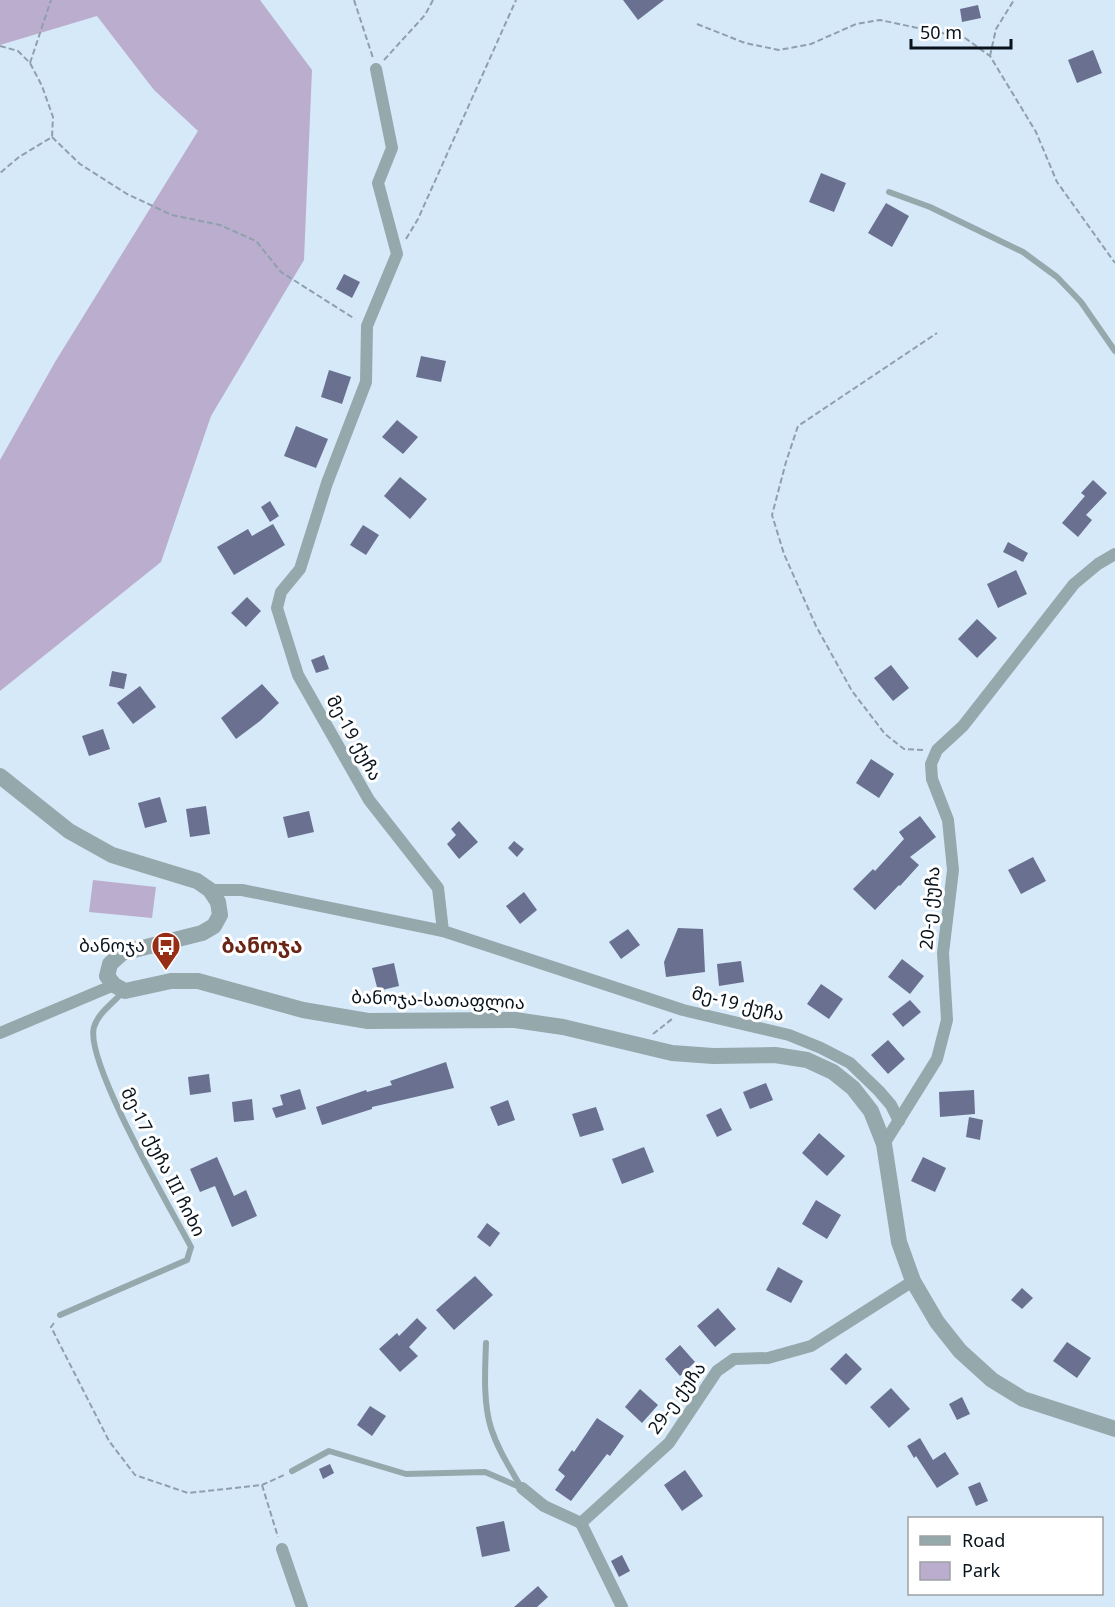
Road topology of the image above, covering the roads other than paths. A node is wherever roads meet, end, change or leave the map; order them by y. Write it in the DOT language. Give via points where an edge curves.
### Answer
graph roads {
  1 [pos="376,69"];
  2 [pos="889,192"];
  3 [pos="1115,351"];
  4 [pos="1115,554"];
  5 [pos="0,776"];
  6 [pos="210,890"];
  7 [pos="443,931"];
  8 [pos="119,988"];
  9 [pos="0,1033"];
  10 [pos="899,1121"];
  11 [pos="884,1144"];
  12 [pos="913,1281"];
  13 [pos="60,1315"];
  14 [pos="486,1343"];
  15 [pos="1115,1428"];
  16 [pos="292,1471"];
  17 [pos="522,1488"];
  18 [pos="581,1523"];
  19 [pos="282,1549"];
  20 [pos="302,1607"];
  21 [pos="621,1607"];
  1 -- 7 [label="street, მე-19 ქუჩა" via="392,148 378,183 397,254 367,326 366,382 327,483 300,569 281,592 278,608 298,675 369,800 438,888"];
  2 -- 3 [label="lane" via="930,207 1023,252 1057,277 1081,302"];
  4 -- 10 [label="street, 20-ე ქუჩა" via="1074,584 963,726 937,750 931,764 932,779 948,820 953,870 943,953 947,1020 937,1059"];
  5 -- 6 [label="street" via="69,831 112,855 197,881"];
  6 -- 7 [label="street" via="242,891"];
  6 -- 8 [label="street" via="220,915 214,926 202,933 122,953 110,964 107,976"];
  7 -- 10 [label="street, მე-19 ქუჩა" via="683,1010 789,1035 821,1048 850,1063 885,1098"];
  8 -- 9 [label="street"];
  8 -- 11 [label="street, ბანოჯა-სათაფლია" via="198,981 303,1010 368,1021 515,1020 563,1027 672,1053 775,1055 807,1060 833,1072 853,1088 871,1110"];
  8 -- 13 [label="lane, მე-17 ქუჩა III ჩიხი" via="94,1026 92,1042 108,1086 191,1247 187,1260"];
  10 -- 11 [label="street, 20-ე ქუჩა"];
  11 -- 12 [label="street, ბანოჯა-სათაფლია" via="899,1242"];
  12 -- 15 [label="street, ბანოჯა-სათაფლია" via="960,1351 992,1380 1023,1399"];
  12 -- 18 [label="street, 29-ე ქუჩა" via="811,1346 768,1358 734,1359 717,1371 669,1443"];
  14 -- 17 [label="lane" via="490,1426"];
  16 -- 17 [label="lane" via="329,1451 406,1474 485,1472"];
  17 -- 18 [label="street" via="544,1506"];
  18 -- 21 [label="street"];
  19 -- 20 [label="street"];
}
